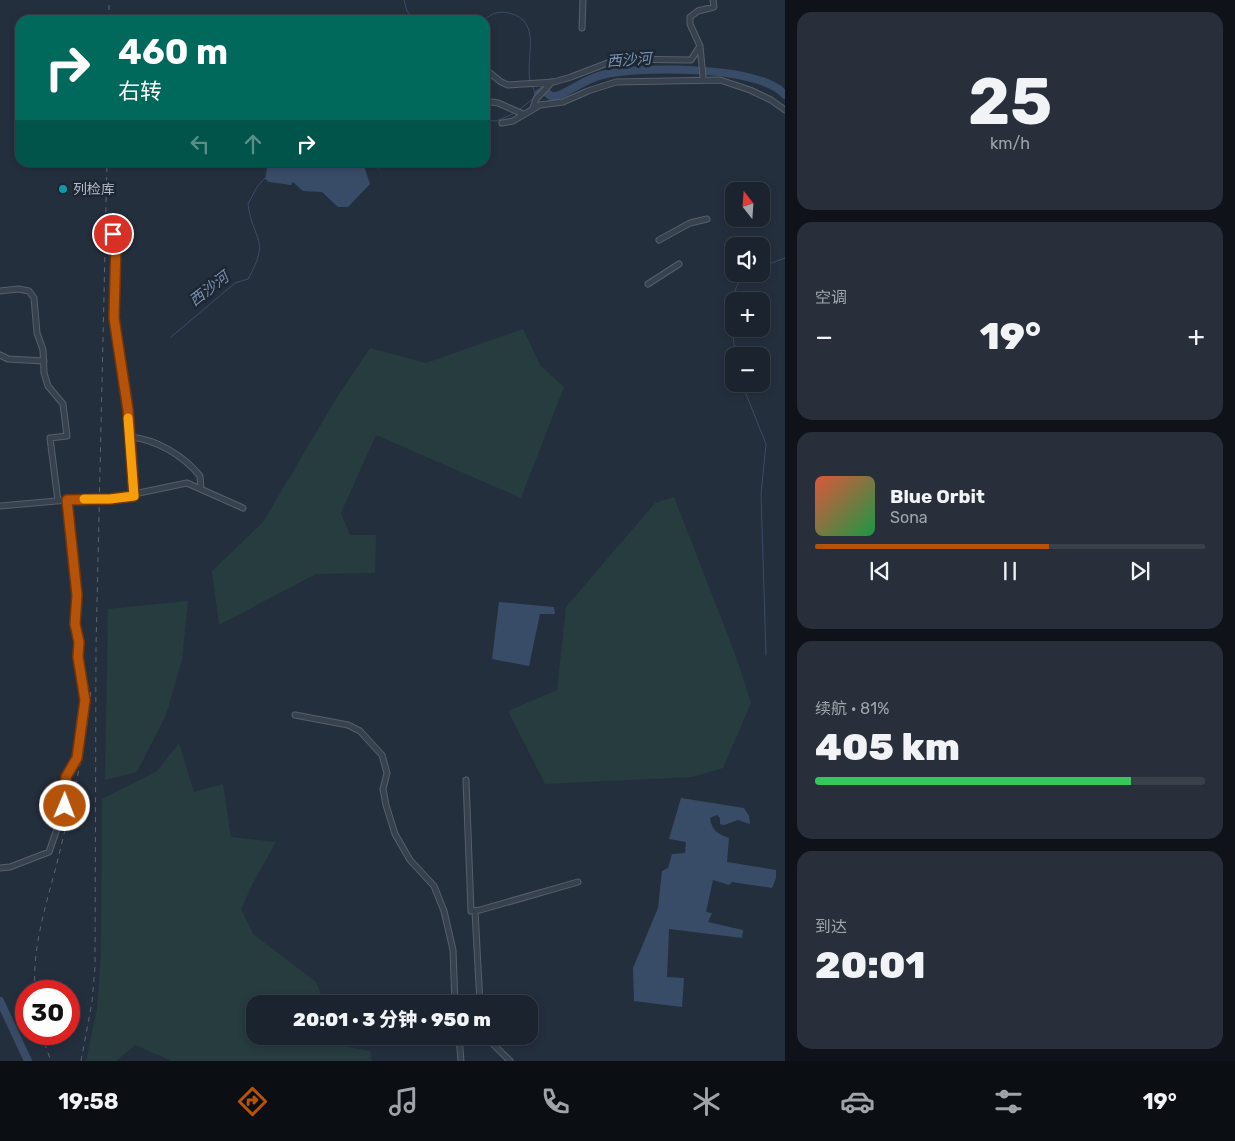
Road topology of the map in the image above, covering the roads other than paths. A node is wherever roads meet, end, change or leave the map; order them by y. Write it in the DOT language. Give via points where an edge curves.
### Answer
graph roads {
  1 [pos="583,0"];
  2 [pos="713,0"];
  3 [pos="582,28"];
  4 [pos="700,46"];
  5 [pos="490,72"];
  6 [pos="703,77"];
  7 [pos="552,82"];
  8 [pos="490,102"];
  9 [pos="533,109"];
  10 [pos="785,110"];
  11 [pos="523,114"];
  12 [pos="502,123"];
  13 [pos="114,217"];
  14 [pos="707,219"];
  15 [pos="659,240"];
  16 [pos="679,264"];
  17 [pos="648,284"];
  18 [pos="0,291"];
  19 [pos="0,355"];
  20 [pos="44,361"];
  21 [pos="130,437"];
  22 [pos="201,489"];
  23 [pos="134,496"];
  24 [pos="67,500"];
  25 [pos="58,501"];
  26 [pos="0,506"];
  27 [pos="243,508"];
  28 [pos="295,716"];
  29 [pos="466,780"];
  30 [pos="0,868"];
  31 [pos="578,882"];
  32 [pos="475,911"];
  33 [pos="455,995"];
  34 [pos="480,995"];
  35 [pos="459,1045"];
  36 [pos="494,1045"];
  37 [pos="461,1061"];
  38 [pos="510,1061"];
  1 -- 3 [label="street"];
  2 -- 4 [label="street" via="714,7 690,17"];
  4 -- 6 [label="street"];
  4 -- 7 [label="street" via="692,60 618,59"];
  5 -- 7 [label="street" via="508,85"];
  7 -- 9 [label="street" via="536,99"];
  8 -- 11 [label="street"];
  9 -- 10 [label="street" via="563,102 616,82 720,80 750,90"];
  9 -- 11 [label="street"];
  11 -- 12 [label="street"];
  13 -- 21 [label="street" via="114,318"];
  14 -- 15 [label="street" via="690,223"];
  16 -- 17 [label="street"];
  18 -- 20 [label="street" via="29,291 34,298"];
  19 -- 20 [label="street" via="8,359"];
  20 -- 25 [label="street" via="48,386 63,404 67,436 50,438"];
  21 -- 22 [label="street" via="143,438 181,457 200,476"];
  21 -- 23 [label="street"];
  22 -- 23 [label="street" via="187,483"];
  22 -- 27 [label="street"];
  23 -- 24 [label="street, bridge"];
  24 -- 25 [label="street"];
  24 -- 30 [label="street" via="77,595 75,624 85,700 77,758 66,777 65,806 49,852"];
  25 -- 26 [label="street"];
  28 -- 33 [label="street" via="348,725 360,731 382,755 387,773 385,797 395,834 410,860 434,886 444,911 453,950"];
  29 -- 32 [label="street" via="471,911"];
  31 -- 32 [label="street"];
  32 -- 34 [label="street"];
  35 -- 37 [label="street"];
  36 -- 38 [label="street"];
}
